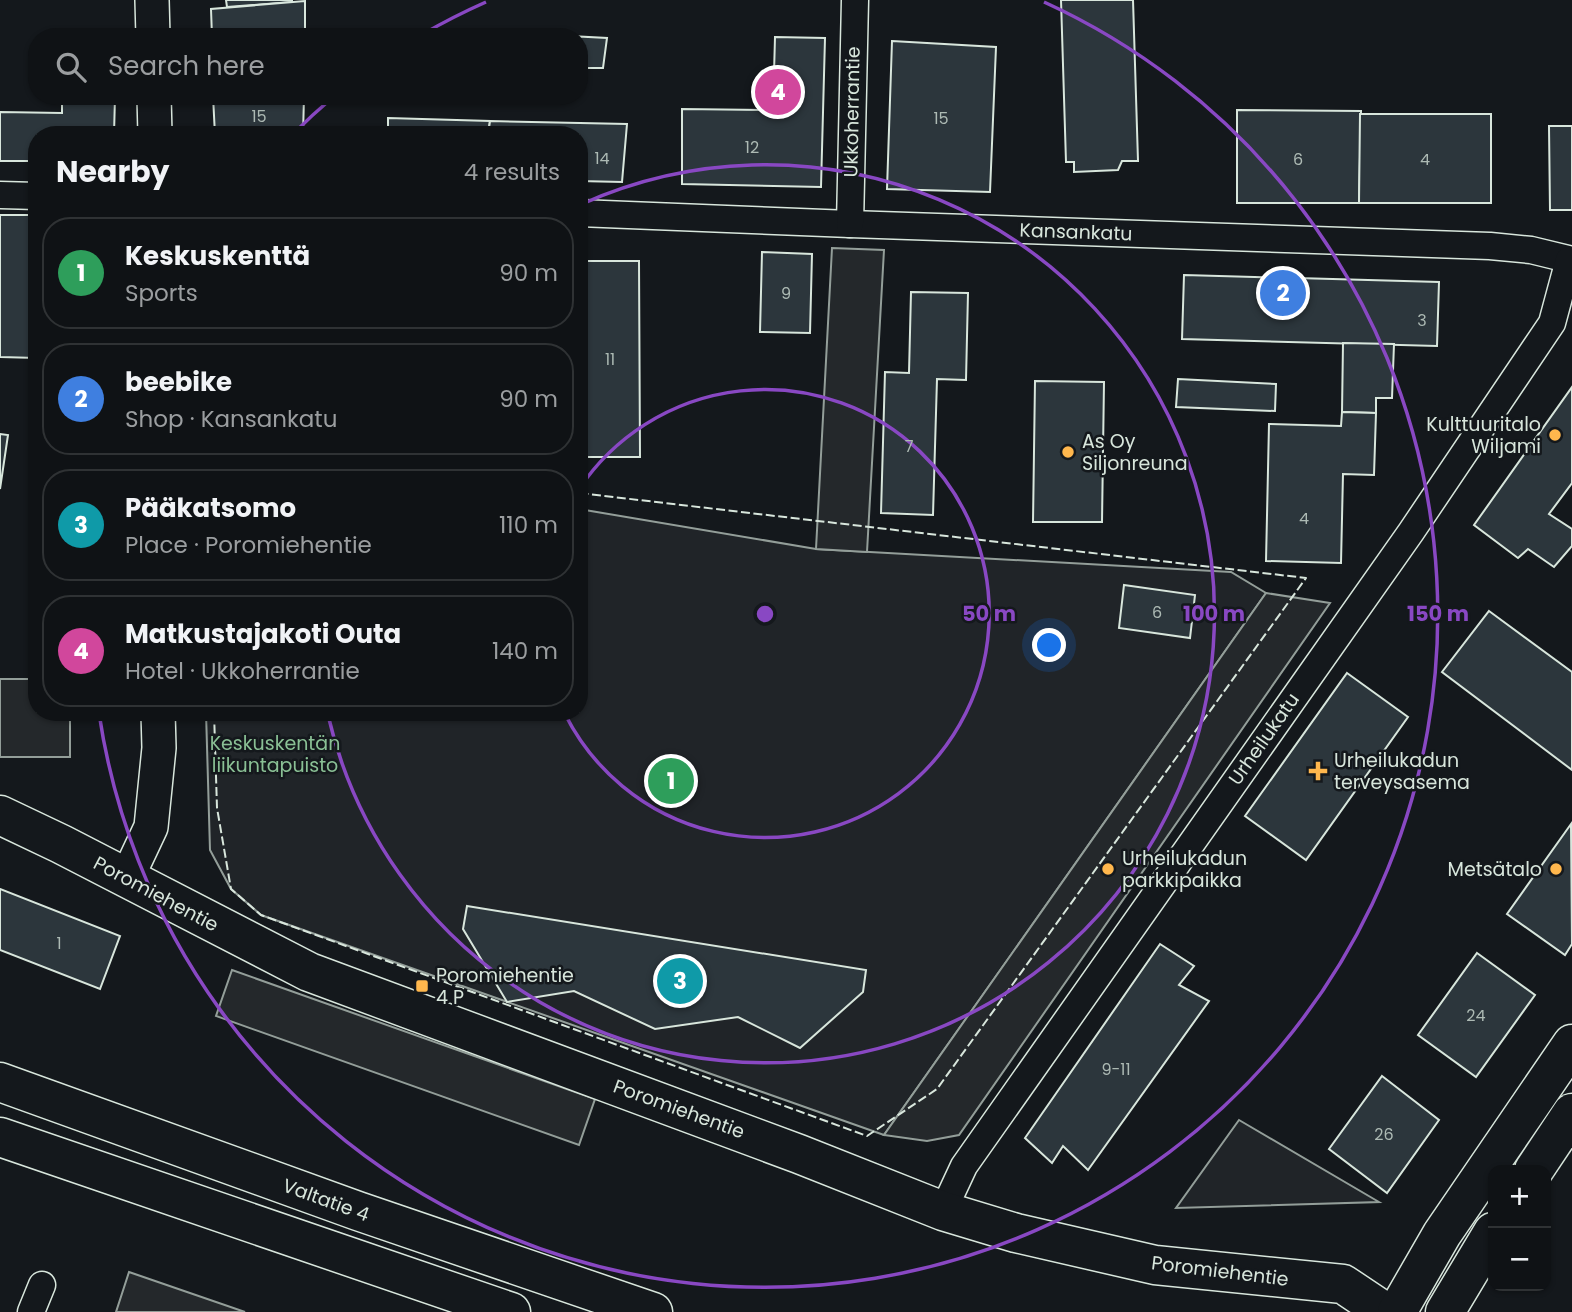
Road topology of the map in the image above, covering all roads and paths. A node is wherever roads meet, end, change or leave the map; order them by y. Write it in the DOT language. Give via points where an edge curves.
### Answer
graph roads {
  1 [pos="152,0"];
  2 [pos="855,0"];
  3 [pos="153,28"];
  4 [pos="154,105"];
  5 [pos="155,126"];
  6 [pos="0,194"];
  7 [pos="28,195"];
  8 [pos="588,213"];
  9 [pos="850,224"];
  10 [pos="1571,260"];
  11 [pos="158,721"];
  12 [pos="0,815"];
  13 [pos="127,878"];
  14 [pos="1572,1044"];
  15 [pos="0,1082"];
  16 [pos="1572,1113"];
  17 [pos="0,1137"];
  18 [pos="1537,1165"];
  19 [pos="943,1211"];
  20 [pos="1488,1241"];
  21 [pos="42,1285"];
  22 [pos="32,1312"];
  23 [pos="511,1312"];
  24 [pos="653,1312"];
  25 [pos="1385,1312"];
  26 [pos="1397,1312"];
  27 [pos="1446,1312"];
  1 -- 3 [label="street"];
  2 -- 9 [label="street, Ukkoherrantie"];
  4 -- 5 [label="street"];
  6 -- 7 [label="street"];
  8 -- 9 [label="street, Kansankatu"];
  9 -- 10 [label="street, Kansankatu" via="1490,246"];
  10 -- 19 [label="street, Urheilukatu" via="1552,323 1411,532 964,1166"];
  11 -- 13 [label="street" via="151,827"];
  12 -- 13 [label="main road, Poromiehentie"];
  13 -- 19 [label="main road, Poromiehentie" via="309,972"];
  14 -- 26 [label="main road" via="1441,1234"];
  15 -- 24 [label="main road, Valtatie 4"];
  16 -- 18 [label="main road"];
  17 -- 23 [label="main road"];
  19 -- 25 [label="main road, Poromiehentie" via="1155,1265 1343,1284"];
  20 -- 27 [label="main road"];
  21 -- 22 [label="street"];
}
